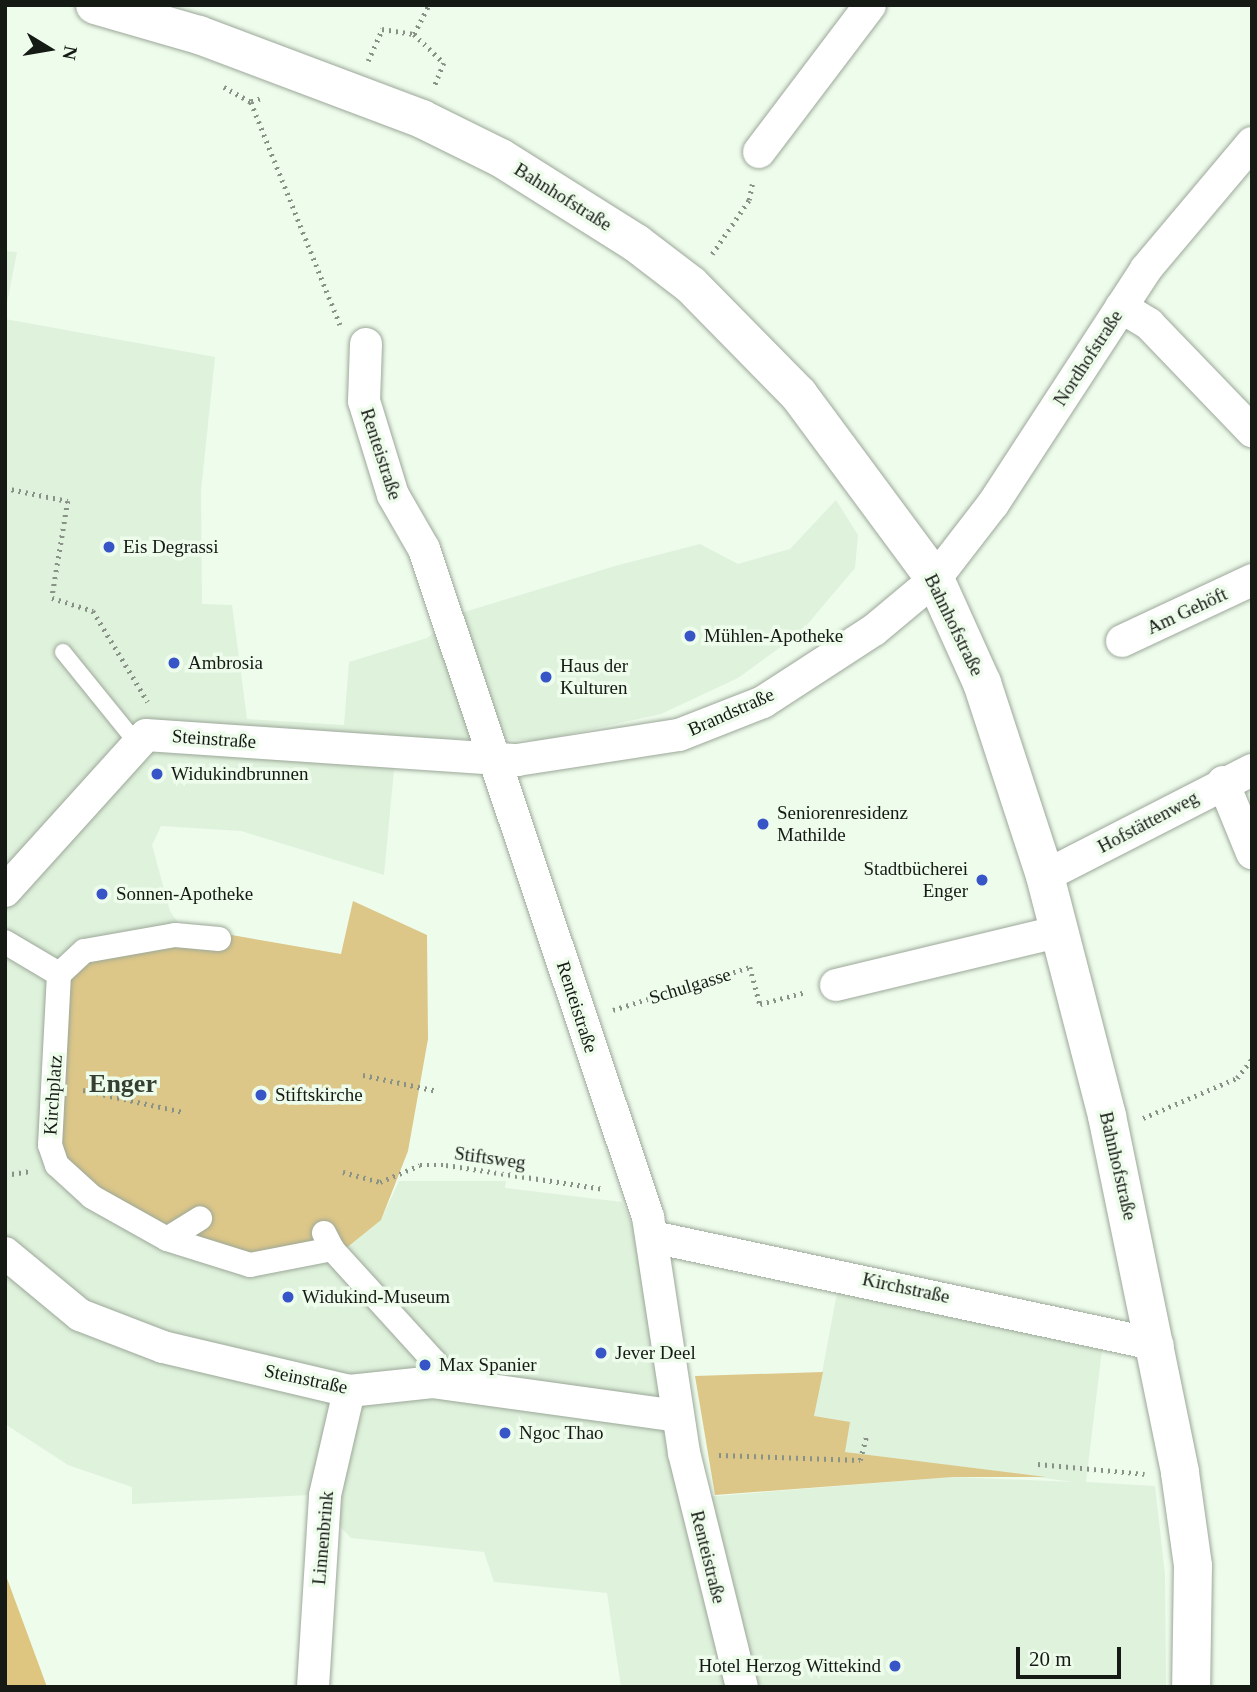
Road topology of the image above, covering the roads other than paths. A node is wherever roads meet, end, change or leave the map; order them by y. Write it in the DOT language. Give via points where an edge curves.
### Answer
graph roads {
  1 [pos="96,5"];
  2 [pos="870,5"];
  3 [pos="759,152"];
  4 [pos="1249,152"];
  5 [pos="1121,307"];
  6 [pos="366,344"];
  7 [pos="1252,431"];
  8 [pos="935,579"];
  9 [pos="1252,580"];
  10 [pos="1122,641"];
  11 [pos="63,652"];
  12 [pos="143,738"];
  13 [pos="493,761"];
  14 [pos="1252,769"];
  15 [pos="1223,782"];
  16 [pos="1252,853"];
  17 [pos="1045,876"];
  18 [pos="5,891"];
  19 [pos="1061,931"];
  20 [pos="219,939"];
  21 [pos="5,942"];
  22 [pos="59,974"];
  23 [pos="824,988"];
  24 [pos="200,1218"];
  25 [pos="653,1237"];
  26 [pos="167,1239"];
  27 [pos="5,1253"];
  28 [pos="1158,1345"];
  29 [pos="433,1381"];
  30 [pos="349,1391"];
  31 [pos="677,1416"];
  32 [pos="313,1687"];
  33 [pos="742,1687"];
  34 [pos="1191,1687"];
  1 -- 8 [label="street, Bahnhofstraße" via="355,91 422,119 563,195 691,285 817,415"];
  2 -- 3 [label="street"];
  4 -- 5 [label="street, Nordhofstraße"];
  5 -- 7 [label="street" via="1149,324"];
  5 -- 8 [label="street, Nordhofstraße" via="993,504"];
  6 -- 13 [label="street, Renteistraße" via="360,379 369,419 393,495 424,549"];
  8 -- 13 [label="street, Brandstraße" via="874,630 763,702 722,721 622,745"];
  8 -- 17 [label="street, Bahnhofstraße" via="982,683"];
  9 -- 10 [label="street, Am Gehöft"];
  11 -- 12 [label="lane"];
  12 -- 13 [label="street, Steinstraße"];
  12 -- 18 [label="street"];
  13 -- 25 [label="street, Renteistraße"];
  14 -- 15 [label="street, Hofstättenweg"];
  15 -- 16 [label="street"];
  15 -- 17 [label="street, Hofstättenweg"];
  17 -- 19 [label="street, Bahnhofstraße"];
  19 -- 23 [label="street"];
  19 -- 28 [label="street, Bahnhofstraße"];
  20 -- 22 [label="street" via="175,935 85,951"];
  21 -- 22 [label="street"];
  22 -- 26 [label="street, Kirchplatz" via="50,1146 57,1166 92,1197"];
  24 -- 26 [label="street"];
  25 -- 28 [label="street, Kirchstraße"];
  25 -- 31 [label="street, Renteistraße"];
  26 -- 29 [label="street, Kirchplatz" via="250,1265 328,1241 435,1362"];
  27 -- 30 [label="street, Steinstraße" via="80,1315 163,1347"];
  28 -- 34 [label="street, Bahnhofstraße" via="1193,1566"];
  29 -- 30 [label="street, Steinstraße"];
  29 -- 31 [label="street, Steinstraße"];
  30 -- 32 [label="street, Linnenbrink" via="325,1494"];
  31 -- 33 [label="street, Renteistraße"];
}
